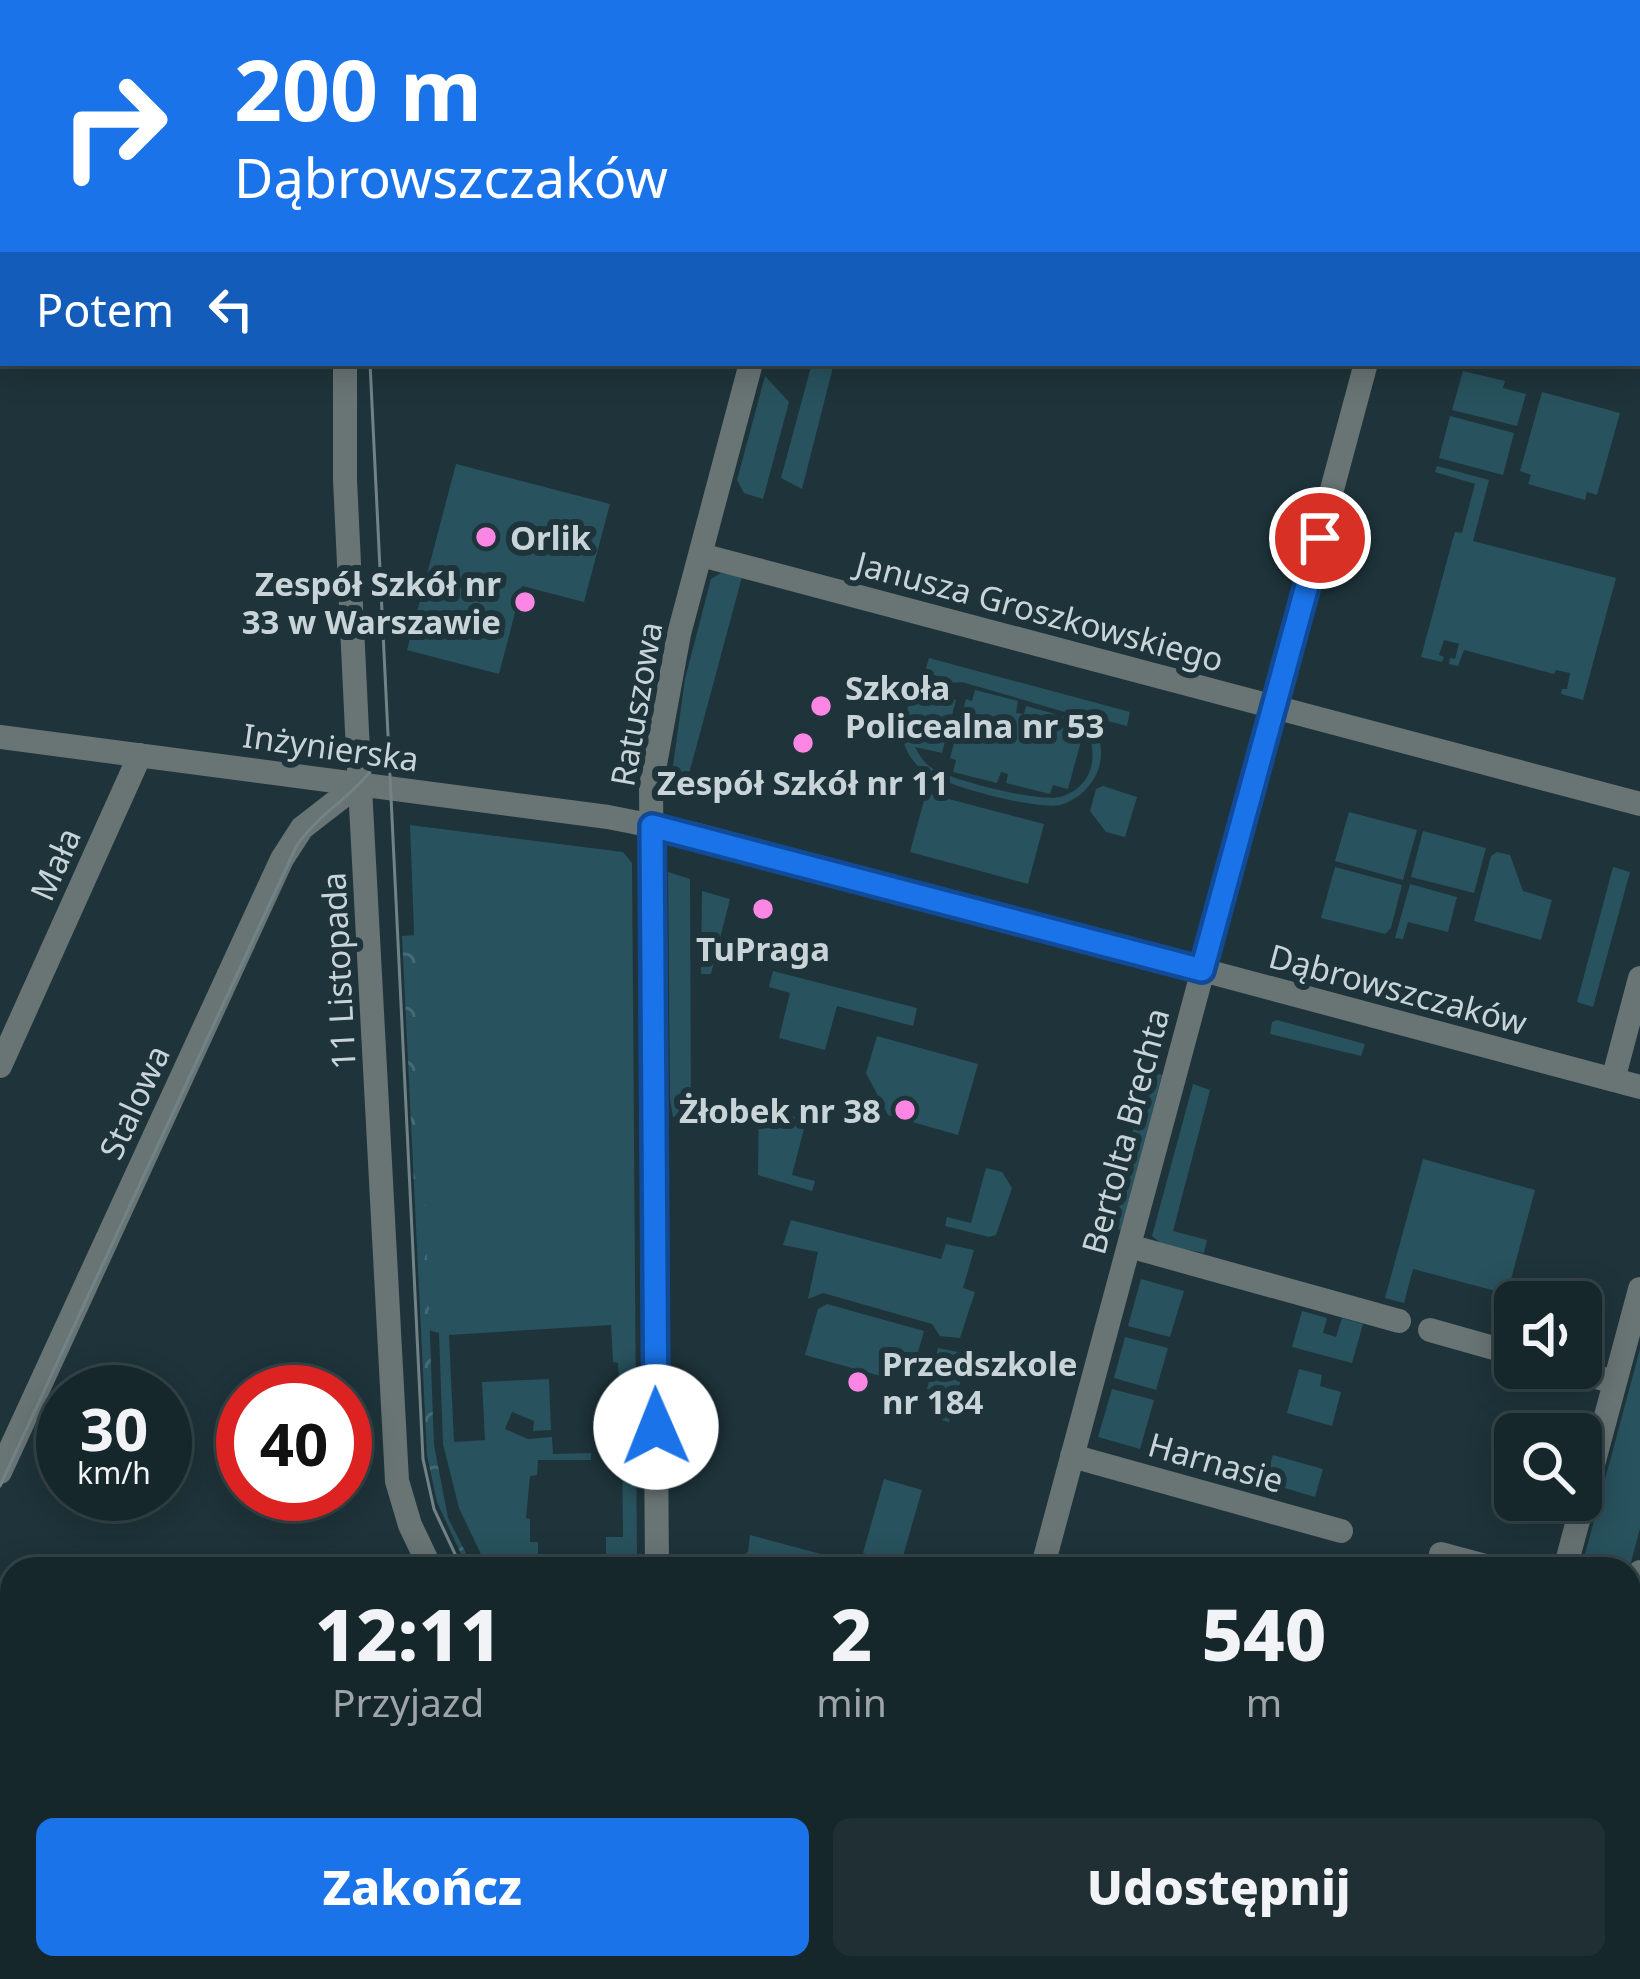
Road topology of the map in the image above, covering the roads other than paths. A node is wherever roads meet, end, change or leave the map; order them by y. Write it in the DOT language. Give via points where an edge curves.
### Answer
graph roads {
  1 [pos="345,366"];
  2 [pos="750,366"];
  3 [pos="1365,366"];
  4 [pos="701,555"];
  5 [pos="1274,708"];
  6 [pos="0,737"];
  7 [pos="140,754"];
  8 [pos="360,783"];
  9 [pos="1640,804"];
  10 [pos="652,826"];
  11 [pos="1202,970"];
  12 [pos="1640,978"];
  13 [pos="0,1066"];
  14 [pos="1613,1080"];
  15 [pos="1640,1088"];
  16 [pos="1129,1246"];
  17 [pos="1640,1289"];
  18 [pos="1399,1321"];
  19 [pos="1430,1330"];
  20 [pos="1494,1348"];
  21 [pos="1602,1379"];
  22 [pos="1614,1382"];
  23 [pos="1072,1456"];
  24 [pos="0,1472"];
  25 [pos="1342,1531"];
  26 [pos="1441,1553"];
  27 [pos="425,1557"];
  28 [pos="657,1557"];
  29 [pos="1045,1557"];
  30 [pos="1455,1557"];
  31 [pos="1568,1557"];
  1 -- 8 [label="street, 11 Listopada"];
  2 -- 4 [label="street, Ratuszowa"];
  3 -- 5 [label="street, Bertolta Brechta"];
  4 -- 5 [label="street, Janusza Groszkowskiego"];
  4 -- 10 [label="street, Ratuszowa" via="660,724"];
  5 -- 9 [label="street, Janusza Groszkowskiego"];
  5 -- 11 [label="street, Bertolta Brechta"];
  6 -- 7 [label="street, Inżynierska"];
  7 -- 8 [label="street, Inżynierska"];
  7 -- 13 [label="street, Mała"];
  8 -- 10 [label="street, Inżynierska"];
  8 -- 24 [label="street, Stalowa" via="302,828 282,859"];
  8 -- 27 [label="street, 11 Listopada" via="397,1481"];
  10 -- 11 [label="street, Dąbrowszczaków"];
  10 -- 28 [label="street, Ratuszowa"];
  11 -- 14 [label="street, Dąbrowszczaków"];
  11 -- 16 [label="street, Bertolta Brechta"];
  12 -- 14 [label="street"];
  14 -- 15 [label="street, Dąbrowszczaków"];
  16 -- 18 [label="street"];
  16 -- 23 [label="street, Bertolta Brechta"];
  17 -- 22 [label="street"];
  19 -- 20 [label="street"];
  21 -- 22 [label="street"];
  22 -- 31 [label="street"];
  23 -- 25 [label="street, Harnasie"];
  23 -- 29 [label="street, Bertolta Brechta"];
  26 -- 30 [label="street"];
}
